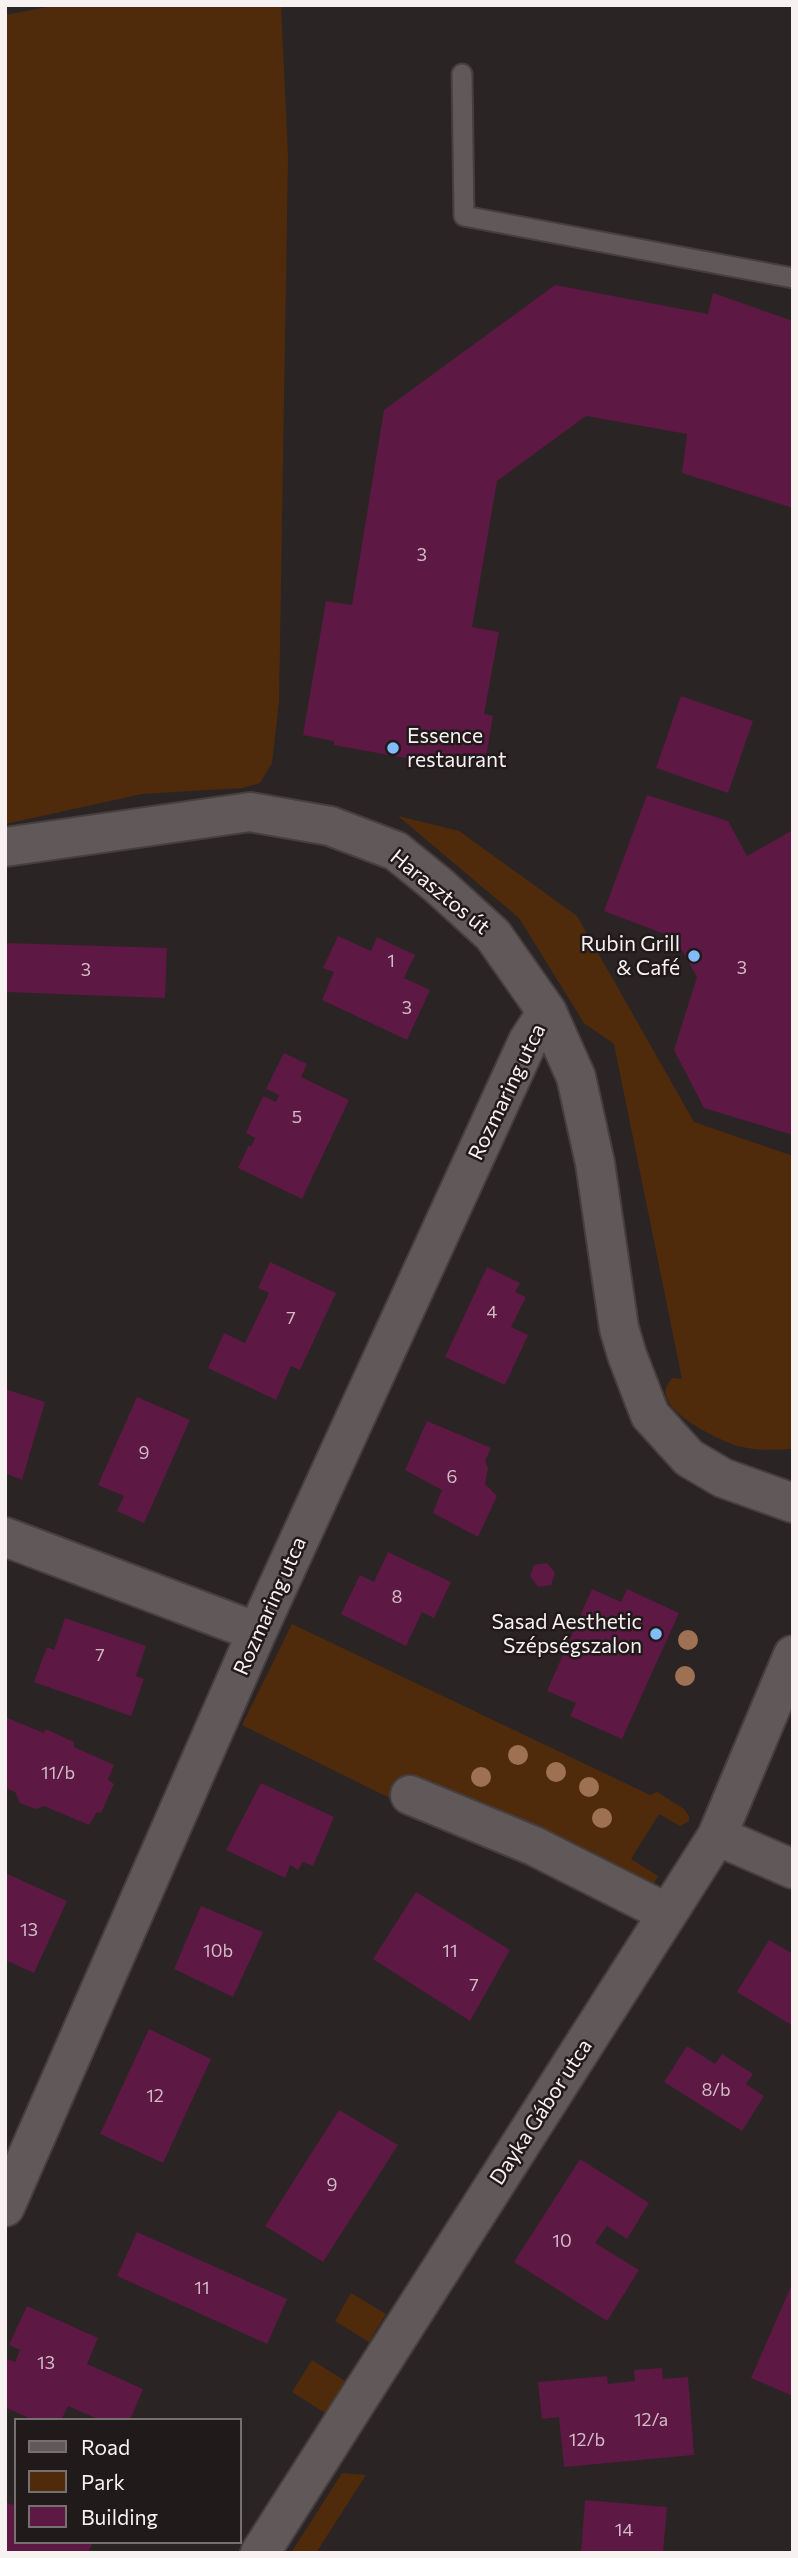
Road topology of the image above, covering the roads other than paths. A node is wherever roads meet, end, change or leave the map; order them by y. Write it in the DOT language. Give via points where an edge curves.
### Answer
graph roads {
  1 [pos="462,74"];
  2 [pos="793,278"];
  3 [pos="5,847"];
  4 [pos="547,1012"];
  5 [pos="793,1503"];
  6 [pos="5,1536"];
  7 [pos="257,1632"];
  8 [pos="793,1655"];
  9 [pos="410,1795"];
  10 [pos="717,1836"];
  11 [pos="793,1870"];
  12 [pos="667,1913"];
  13 [pos="5,2207"];
  14 [pos="260,2553"];
  1 -- 2 [label="lane" via="464,216"];
  3 -- 4 [label="street, Harasztos út" via="250,812 330,826 396,851 438,885 493,935"];
  4 -- 5 [label="street, Harasztos út" via="576,1077 595,1163 619,1328 650,1415 689,1458 723,1478"];
  4 -- 7 [label="street, Rozmaring utca" via="528,1041"];
  6 -- 7 [label="street"];
  7 -- 13 [label="street, Rozmaring utca"];
  8 -- 10 [label="street, Dayka Gábor utca"];
  9 -- 12 [label="street" via="534,1846"];
  10 -- 11 [label="street"];
  10 -- 12 [label="street, Dayka Gábor utca"];
  12 -- 14 [label="street, Dayka Gábor utca"];
}
